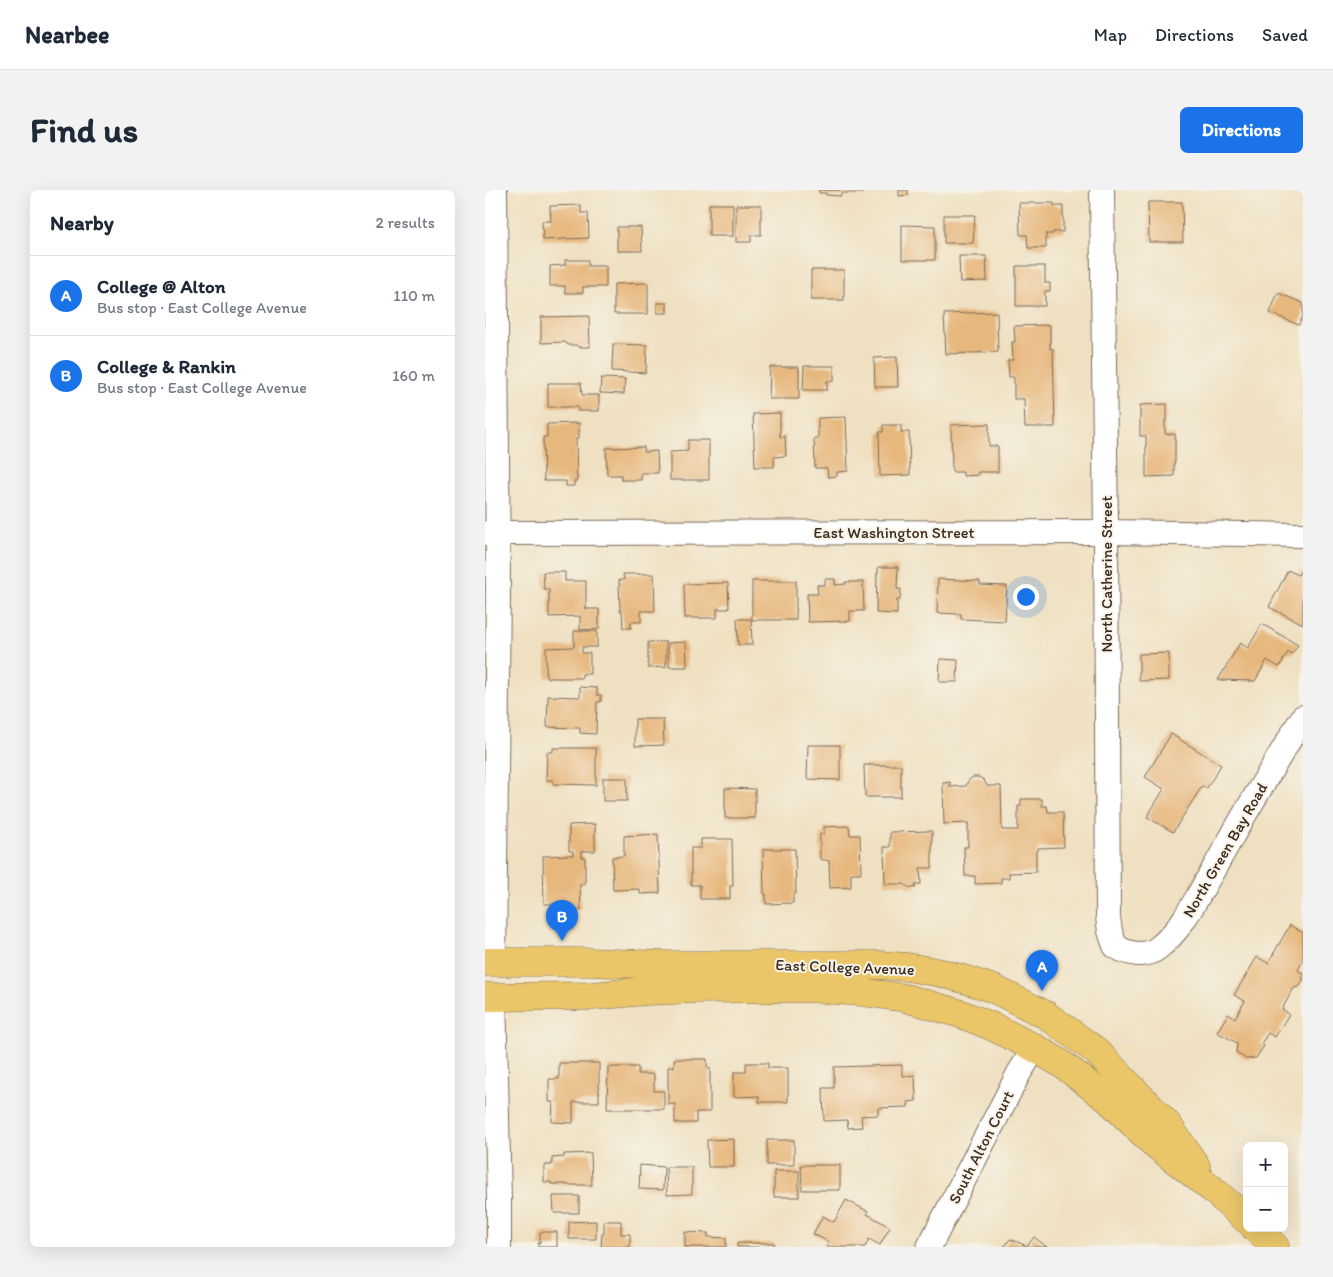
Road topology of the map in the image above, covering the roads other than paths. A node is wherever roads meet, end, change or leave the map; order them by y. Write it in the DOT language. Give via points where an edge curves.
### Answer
graph roads {
  1 [pos="495,190"];
  2 [pos="1102,190"];
  3 [pos="491,532"];
  4 [pos="1107,532"];
  5 [pos="1303,535"];
  6 [pos="1303,717"];
  7 [pos="1125,951"];
  8 [pos="490,962"];
  9 [pos="489,997"];
  10 [pos="1035,1048"];
  11 [pos="1211,1188"];
  12 [pos="1243,1216"];
  13 [pos="1259,1232"];
  14 [pos="499,1247"];
  15 [pos="929,1247"];
  16 [pos="1275,1247"];
  1 -- 3 [label="street"];
  2 -- 4 [label="street, North Catherine Street"];
  3 -- 4 [label="street, East Washington Street"];
  3 -- 8 [label="street" via="498,588"];
  4 -- 5 [label="street, East Washington Street"];
  4 -- 7 [label="street, North Catherine Street" via="1108,917 1112,941"];
  6 -- 7 [label="street, North Green Bay Road" via="1175,933 1148,953"];
  8 -- 11 [label="main road, East College Avenue" via="879,965 942,973 970,981 1046,1015 1095,1050 1167,1124"];
  9 -- 10 [label="main road, East College Avenue" via="592,996 697,989 809,988 862,992 905,998 961,1014"];
  9 -- 14 [label="street"];
  10 -- 11 [label="main road, East College Avenue" via="1109,1100 1151,1142"];
  10 -- 15 [label="street, South Alton Court"];
  11 -- 12 [label="main road, East College Avenue"];
  13 -- 16 [label="main road"];
}
